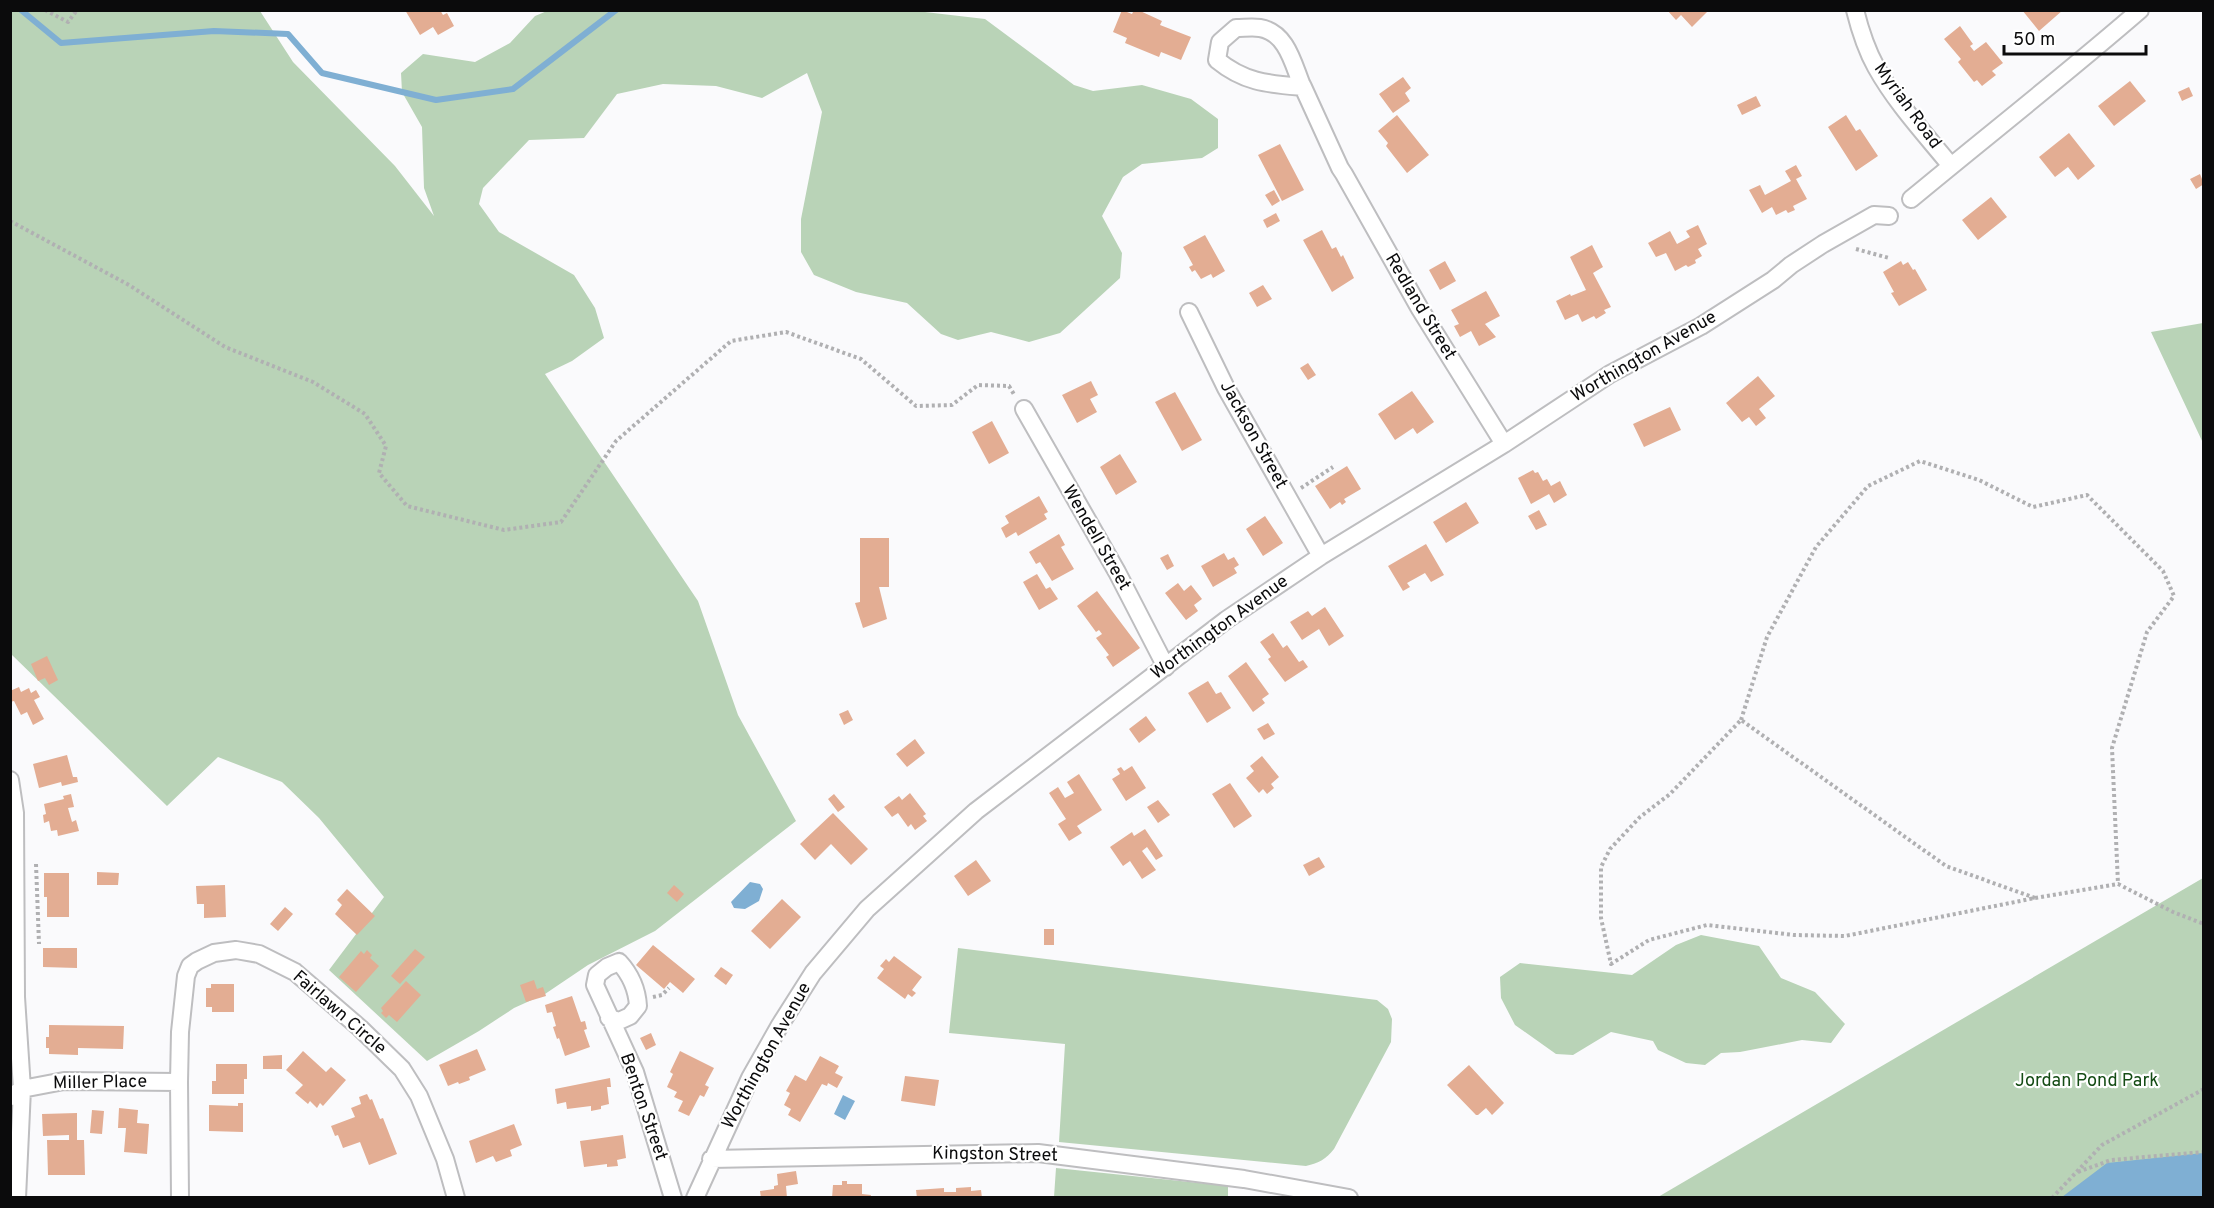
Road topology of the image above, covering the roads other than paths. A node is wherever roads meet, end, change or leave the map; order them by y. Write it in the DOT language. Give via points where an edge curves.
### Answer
graph roads {
  1 [pos="1855,10"];
  2 [pos="2140,10"];
  3 [pos="1303,87"];
  4 [pos="1951,166"];
  5 [pos="1911,199"];
  6 [pos="1889,216"];
  7 [pos="1189,312"];
  8 [pos="1024,410"];
  9 [pos="1504,444"];
  10 [pos="1321,556"];
  11 [pos="1166,667"];
  12 [pos="10,780"];
  13 [pos="13,858"];
  14 [pos="609,1018"];
  15 [pos="179,1082"];
  16 [pos="16,1093"];
  17 [pos="711,1159"];
  18 [pos="17,1197"];
  19 [pos="180,1197"];
  20 [pos="456,1197"];
  21 [pos="674,1197"];
  22 [pos="695,1197"];
  23 [pos="1349,1197"];
  1 -- 4 [label="street, Myriah Road" via="1863,38 1890,90"];
  2 -- 4 [label="street"];
  3 -- 3 [label="street, Redland Street" via="1280,37 1263,28 1236,28 1220,42 1217,60 1232,72 1259,83"];
  3 -- 9 [label="street, Redland Street" via="1340,168 1420,309"];
  4 -- 5 [label="street"];
  6 -- 9 [label="street, Worthington Avenue" via="1874,215 1823,244 1701,326 1610,374"];
  7 -- 10 [label="street, Jackson Street" via="1226,388"];
  8 -- 11 [label="street, Wendell Street"];
  9 -- 10 [label="street, Worthington Avenue"];
  10 -- 11 [label="street, Worthington Avenue" via="1257,597"];
  11 -- 17 [label="street, Worthington Avenue" via="1000,791 863,913 796,999 750,1078"];
  12 -- 13 [label="street" via="15,813"];
  13 -- 16 [label="street"];
  14 -- 21 [label="street, Benton Street" via="635,1072"];
  15 -- 16 [label="street, Miller Place" via="64,1081"];
  15 -- 19 [label="street, Fairlawn Circle"];
  15 -- 20 [label="street, Fairlawn Circle" via="182,1010 190,966 225,951 259,954 295,972 402,1069 419,1096"];
  16 -- 18 [label="street"];
  17 -- 22 [label="street, Worthington Avenue"];
  17 -- 23 [label="street, Kingston Street" via="1038,1152"];
}
